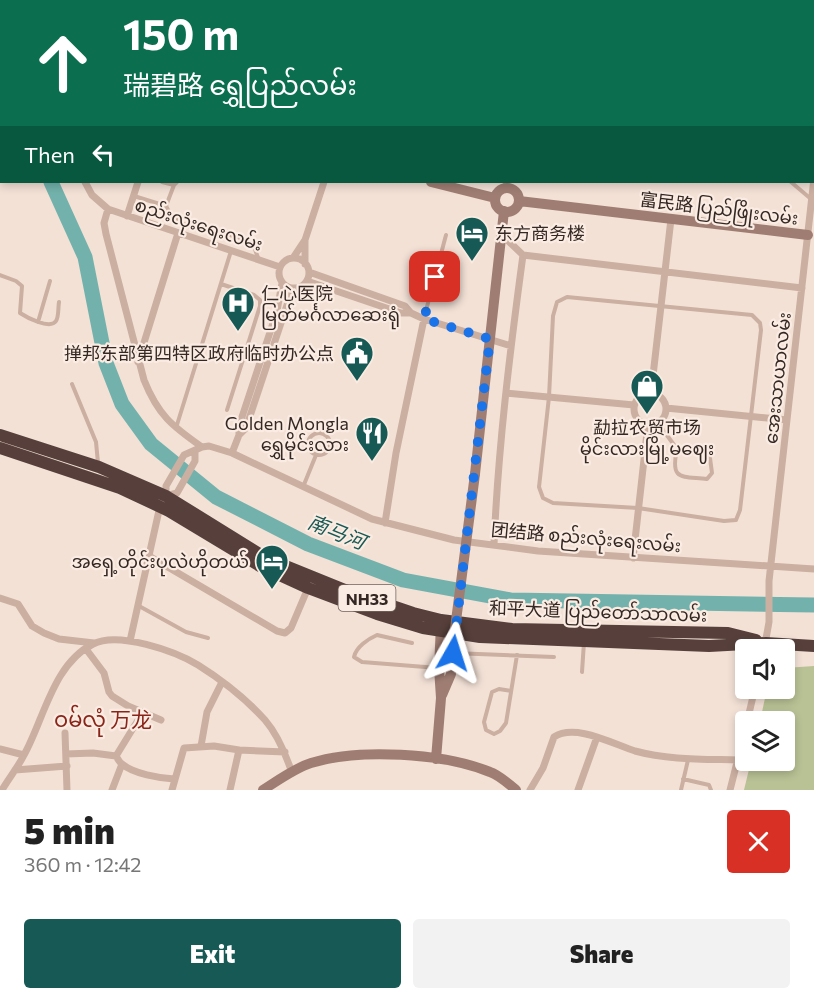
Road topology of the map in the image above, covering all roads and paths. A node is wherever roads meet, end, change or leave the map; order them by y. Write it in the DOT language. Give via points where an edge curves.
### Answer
graph roads {
  1 [pos="490,0"];
  2 [pos="527,0"];
  3 [pos="86,183"];
  4 [pos="138,183"];
  5 [pos="176,183"];
  6 [pos="324,183"];
  7 [pos="435,183"];
  8 [pos="814,183"];
  9 [pos="799,184"];
  10 [pos="507,185"];
  11 [pos="134,196"];
  12 [pos="495,198"];
  13 [pos="812,199"];
  14 [pos="519,201"];
  15 [pos="166,206"];
  16 [pos="108,209"];
  17 [pos="504,211"];
  18 [pos="127,216"];
  19 [pos="671,219"];
  20 [pos="178,233"];
  21 [pos="501,234"];
  22 [pos="446,235"];
  23 [pos="808,235"];
  24 [pos="305,240"];
  25 [pos="231,251"];
  26 [pos="523,255"];
  27 [pos="293,258"];
  28 [pos="805,258"];
  29 [pos="814,259"];
  30 [pos="259,260"];
  31 [pos="305,264"];
  32 [pos="280,267"];
  33 [pos="309,272"];
  34 [pos="665,272"];
  35 [pos="0,275"];
  36 [pos="50,281"];
  37 [pos="307,281"];
  38 [pos="282,282"];
  39 [pos="221,284"];
  40 [pos="294,288"];
  41 [pos="802,288"];
  42 [pos="59,302"];
  43 [pos="661,307"];
  44 [pos="411,313"];
  45 [pos="424,319"];
  46 [pos="38,322"];
  47 [pos="490,339"];
  48 [pos="511,346"];
  49 [pos="138,363"];
  50 [pos="72,384"];
  51 [pos="506,393"];
  52 [pos="651,393"];
  53 [pos="549,397"];
  54 [pos="634,405"];
  55 [pos="666,408"];
  56 [pos="227,411"];
  57 [pos="752,416"];
  58 [pos="787,420"];
  59 [pos="658,423"];
  60 [pos="648,424"];
  61 [pos="176,429"];
  62 [pos="0,435"];
  63 [pos="239,435"];
  64 [pos="202,447"];
  65 [pos="0,448"];
  66 [pos="677,449"];
  67 [pos="195,451"];
  68 [pos="232,453"];
  69 [pos="316,455"];
  70 [pos="99,467"];
  71 [pos="303,488"];
  72 [pos="167,495"];
  73 [pos="638,508"];
  74 [pos="385,523"];
  75 [pos="494,545"];
  76 [pos="149,556"];
  77 [pos="633,558"];
  78 [pos="771,566"];
  79 [pos="814,568"];
  80 [pos="308,588"];
  81 [pos="0,598"];
  82 [pos="139,606"];
  83 [pos="441,626"];
  84 [pos="208,638"];
  85 [pos="745,639"];
  86 [pos="766,639"];
  87 [pos="130,641"];
  88 [pos="584,641"];
  89 [pos="94,643"];
  90 [pos="412,643"];
  91 [pos="735,646"];
  92 [pos="795,646"];
  93 [pos="814,646"];
  94 [pos="453,648"];
  95 [pos="86,649"];
  96 [pos="518,656"];
  97 [pos="554,657"];
  98 [pos="439,668"];
  99 [pos="582,672"];
  100 [pos="222,682"];
  101 [pos="511,691"];
  102 [pos="441,698"];
  103 [pos="143,712"];
  104 [pos="161,720"];
  105 [pos="65,733"];
  106 [pos="597,737"];
  107 [pos="201,747"];
  108 [pos="0,749"];
  109 [pos="239,750"];
  110 [pos="285,752"];
  111 [pos="66,754"];
  112 [pos="24,755"];
  113 [pos="116,756"];
  114 [pos="436,759"];
  115 [pos="688,759"];
  116 [pos="735,760"];
  117 [pos="122,764"];
  118 [pos="67,766"];
  119 [pos="15,770"];
  120 [pos="735,771"];
  121 [pos="292,773"];
  122 [pos="174,779"];
  123 [pos="683,779"];
  124 [pos="512,789"];
  125 [pos="2,790"];
  126 [pos="67,790"];
  127 [pos="112,790"];
  128 [pos="172,790"];
  129 [pos="230,790"];
  130 [pos="263,790"];
  131 [pos="531,790"];
  132 [pos="578,790"];
  133 [pos="681,790"];
  134 [pos="711,790"];
  135 [pos="730,790"];
  1 -- 2 [label="street"];
  3 -- 16 [label="street, စည်းလုံးရေးလမ်း"];
  4 -- 11 [label="street"];
  5 -- 15 [label="lane"];
  6 -- 24 [label="street"];
  7 -- 12 [label="street"];
  8 -- 13 [label="street, အေးသာယာလမ်း"];
  9 -- 13 [label="lane"];
  10 -- 12 [label="street"];
  10 -- 14 [label="street"];
  11 -- 15 [label="lane"];
  11 -- 18 [label="street"];
  12 -- 17 [label="street"];
  13 -- 23 [label="street, အေးသာယာလမ်း"];
  14 -- 17 [label="street" via="514,209"];
  14 -- 19 [label="street, 富民路 ပြည်ဖြိုးလမ်း"];
  15 -- 30 [label="lane" via="170,216 189,226 253,245"];
  16 -- 18 [label="street, စည်းလုံးရေးလမ်း"];
  16 -- 49 [label="street, စည်းလုံးရေးလမ်း" via="106,234"];
  17 -- 21 [label="street"];
  18 -- 20 [label="street, စည်းလုံးရေးလမ်း"];
  19 -- 23 [label="street, 富民路 ပြည်ဖြိုးလမ်း"];
  19 -- 34 [label="street"];
  20 -- 25 [label="street, စည်းလုံးရေးလမ်း"];
  20 -- 49 [label="street"];
  21 -- 26 [label="street"];
  21 -- 47 [label="street"];
  22 -- 45 [label="lane"];
  23 -- 28 [label="street, အေးသာယာလမ်း"];
  24 -- 27 [label="street"];
  24 -- 31 [label="street"];
  25 -- 30 [label="street, စည်းလုံးရေးလမ်း"];
  25 -- 39 [label="lane"];
  26 -- 34 [label="street"];
  26 -- 48 [label="street"];
  27 -- 31 [label="street"];
  27 -- 32 [label="street"];
  28 -- 29 [label="street"];
  28 -- 41 [label="street, အေးသာယာလမ်း"];
  30 -- 32 [label="street, စည်းလုံးရေးလမ်း"];
  31 -- 33 [label="street"];
  32 -- 38 [label="street"];
  33 -- 37 [label="street"];
  33 -- 44 [label="street" via="405,306"];
  34 -- 41 [label="street"];
  34 -- 43 [label="street"];
  35 -- 46 [label="lane" via="22,286 20,313"];
  36 -- 46 [label="lane"];
  37 -- 40 [label="street"];
  37 -- 44 [label="street"];
  38 -- 40 [label="street"];
  38 -- 63 [label="street"];
  39 -- 56 [label="lane" via="260,300"];
  39 -- 61 [label="lane"];
  40 -- 63 [label="street" via="246,428"];
  41 -- 58 [label="street, အေးသာယာလမ်း"];
  42 -- 46 [label="lane" via="57,321 49,325"];
  43 -- 52 [label="street"];
  43 -- 53 [label="lane" via="567,297 557,302"];
  43 -- 57 [label="lane" via="752,315 759,322"];
  44 -- 45 [label="street"];
  45 -- 47 [label="street"];
  45 -- 74 [label="street"];
  47 -- 48 [label="street"];
  47 -- 94 [label="street, bridge"];
  48 -- 51 [label="street"];
  49 -- 61 [label="street, စည်းလုံးရေးလမ်း" via="151,398"];
  50 -- 70 [label="lane" via="96,442"];
  51 -- 53 [label="street"];
  51 -- 75 [label="street"];
  52 -- 54 [label="street" via="642,395"];
  52 -- 55 [label="street" via="661,397"];
  53 -- 54 [label="street"];
  53 -- 73 [label="lane" via="539,487 543,498 553,503"];
  54 -- 60 [label="street" via="636,416"];
  55 -- 57 [label="street"];
  55 -- 59 [label="street"];
  57 -- 58 [label="street"];
  57 -- 73 [label="lane" via="736,520"];
  58 -- 78 [label="street, အေးသာယာလမ်း"];
  59 -- 60 [label="street"];
  59 -- 66 [label="lane"];
  60 -- 73 [label="street"];
  61 -- 64 [label="street, စည်းလုံးရေးလမ်း"];
  62 -- 70 [label="highway, 和平大道 ပြည်တော်သာလမ်း / NH33"];
  63 -- 68 [label="street"];
  64 -- 67 [label="street"];
  64 -- 68 [label="street, 团结路 စည်းလုံးရေးလမ်း"];
  65 -- 72 [label="highway, 和平大道 ပြည်တော်သာလမ်း / NH33" via="120,488"];
  66 -- 66 [label="lane" via="711,458 712,473 707,479 675,472"];
  67 -- 72 [label="street" via="195,462"];
  67 -- 72 [label="street" via="184,455"];
  68 -- 71 [label="street, 团结路 စည်းလုံးရေးလမ်း"];
  69 -- 69 [label="lane" via="325,454 330,447 329,438 322,433 313,434 308,441 309,450"];
  69 -- 71 [label="lane"];
  70 -- 72 [label="highway, 和平大道 ပြည်တော်သာလမ်း / NH33"];
  71 -- 74 [label="street, 团结路 စည်းလုံးရေးလမ်း"];
  72 -- 76 [label="street"];
  72 -- 80 [label="highway, 和平大道 ပြည်တော်သာလမ်း / NH33" via="260,566"];
  72 -- 83 [label="highway, 和平大道 ပြည်တော်သာလမ်း / NH33" via="266,558"];
  73 -- 77 [label="street"];
  74 -- 75 [label="street, 团结路 စည်းလုံးရေးလမ်း" via="454,540"];
  75 -- 77 [label="street, 团结路 စည်းလုံးရေးလမ်း"];
  76 -- 80 [label="street" via="285,633 291,628"];
  76 -- 82 [label="street"];
  77 -- 78 [label="street, 团结路 စည်းလုံးရေးလမ်း"];
  78 -- 79 [label="street, 团结路 စည်းလုံးရေးလမ်း"];
  78 -- 86 [label="street, အေးသာယာလမ်း"];
  80 -- 83 [label="highway, 和平大道 ပြည်တော်သာလမ်း / NH33" via="377,614"];
  81 -- 89 [label="street" via="18,604 32,626 44,633"];
  82 -- 84 [label="lane" via="186,632"];
  82 -- 87 [label="street"];
  83 -- 85 [label="highway, 和平大道 ပြည်တော်သာလမ်း / NH33" via="728,633"];
  83 -- 88 [label="highway, 和平大道 ပြည်တော်သာလမ်း / NH33" via="480,637"];
  83 -- 98 [label="street"];
  87 -- 89 [label="street"];
  87 -- 100 [label="street" via="145,643 196,664"];
  88 -- 91 [label="highway, 和平大道 ပြည်တော်သာလမ်း / NH33"];
  88 -- 99 [label="lane"];
  89 -- 95 [label="street"];
  90 -- 98 [label="lane" via="377,635 354,657 362,662"];
  92 -- 93 [label="highway, 和平大道 ပြည်တော်သာလမ်း / NH33"];
  94 -- 96 [label="lane"];
  94 -- 102 [label="street" via="451,674"];
  95 -- 103 [label="street" via="104,673 112,696"];
  95 -- 112 [label="street" via="60,676"];
  96 -- 97 [label="lane"];
  96 -- 101 [label="lane"];
  98 -- 102 [label="street"];
  100 -- 107 [label="street" via="207,712"];
  100 -- 110 [label="street" via="266,722"];
  101 -- 101 [label="lane" via="506,723 494,734 486,730 484,722 492,692"];
  102 -- 114 [label="street"];
  103 -- 104 [label="street"];
  103 -- 113 [label="street"];
  105 -- 111 [label="street"];
  106 -- 115 [label="street" via="636,751"];
  106 -- 131 [label="street" via="567,733 554,737"];
  106 -- 132 [label="street"];
  107 -- 109 [label="street"];
  107 -- 122 [label="street" via="182,749"];
  108 -- 112 [label="street"];
  109 -- 110 [label="street"];
  109 -- 129 [label="street"];
  110 -- 121 [label="street"];
  111 -- 113 [label="street"];
  111 -- 118 [label="street"];
  112 -- 119 [label="street"];
  113 -- 117 [label="street"];
  114 -- 121 [label="street" via="390,753 355,755 310,763"];
  114 -- 124 [label="street" via="491,772"];
  115 -- 116 [label="street"];
  115 -- 123 [label="lane"];
  117 -- 122 [label="street" via="149,776"];
  117 -- 127 [label="street"];
  118 -- 119 [label="street"];
  118 -- 126 [label="street"];
  119 -- 125 [label="street"];
  120 -- 135 [label="street"];
  121 -- 130 [label="street"];
  122 -- 128 [label="street"];
  123 -- 133 [label="lane"];
  123 -- 134 [label="lane"];
}
